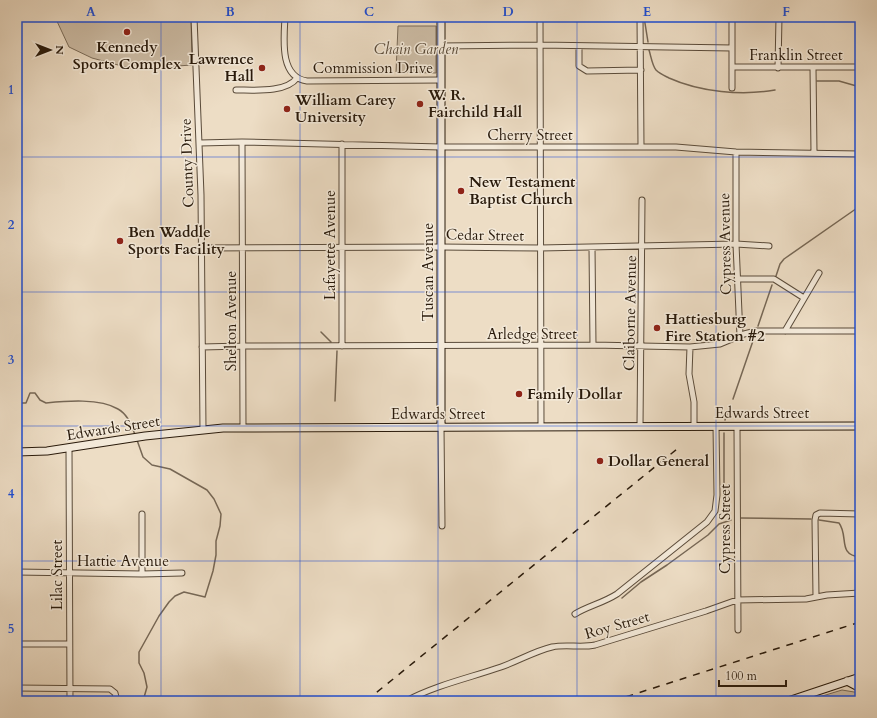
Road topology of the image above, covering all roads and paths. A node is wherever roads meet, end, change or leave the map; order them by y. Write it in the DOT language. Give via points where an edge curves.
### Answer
graph roads {
  1 [pos="194,17"];
  2 [pos="285,17"];
  3 [pos="441,17"];
  4 [pos="540,17"];
  5 [pos="640,17"];
  6 [pos="732,17"];
  7 [pos="779,17"];
  8 [pos="540,45"];
  9 [pos="441,46"];
  10 [pos="579,46"];
  11 [pos="640,46"];
  12 [pos="732,48"];
  13 [pos="732,67"];
  14 [pos="778,68"];
  15 [pos="812,68"];
  16 [pos="860,68"];
  17 [pos="640,70"];
  18 [pos="297,78"];
  19 [pos="441,80"];
  20 [pos="732,88"];
  21 [pos="236,90"];
  22 [pos="242,142"];
  23 [pos="200,143"];
  24 [pos="342,144"];
  25 [pos="541,146"];
  26 [pos="441,147"];
  27 [pos="641,147"];
  28 [pos="736,152"];
  29 [pos="814,153"];
  30 [pos="860,154"];
  31 [pos="642,200"];
  32 [pos="736,244"];
  33 [pos="642,246"];
  34 [pos="768,246"];
  35 [pos="441,247"];
  36 [pos="592,247"];
  37 [pos="202,248"];
  38 [pos="243,248"];
  39 [pos="342,248"];
  40 [pos="540,248"];
  41 [pos="820,272"];
  42 [pos="737,279"];
  43 [pos="804,298"];
  44 [pos="785,331"];
  45 [pos="860,331"];
  46 [pos="740,336"];
  47 [pos="540,345"];
  48 [pos="243,346"];
  49 [pos="342,346"];
  50 [pos="441,346"];
  51 [pos="593,346"];
  52 [pos="641,346"];
  53 [pos="202,347"];
  54 [pos="690,347"];
  55 [pos="716,426"];
  56 [pos="860,426"];
  57 [pos="243,427"];
  58 [pos="441,427"];
  59 [pos="541,427"];
  60 [pos="640,427"];
  61 [pos="694,427"];
  62 [pos="737,427"];
  63 [pos="203,429"];
  64 [pos="68,448"];
  65 [pos="17,452"];
  66 [pos="142,514"];
  67 [pos="860,514"];
  68 [pos="442,526"];
  69 [pos="17,572"];
  70 [pos="69,572"];
  71 [pos="182,573"];
  72 [pos="142,574"];
  73 [pos="860,593"];
  74 [pos="816,597"];
  75 [pos="737,600"];
  76 [pos="575,614"];
  77 [pos="738,630"];
  78 [pos="17,644"];
  79 [pos="69,644"];
  80 [pos="860,677"];
  81 [pos="848,681"];
  82 [pos="17,688"];
  83 [pos="860,688"];
  84 [pos="70,689"];
  85 [pos="70,701"];
  86 [pos="117,701"];
  87 [pos="406,701"];
  88 [pos="788,701"];
  1 -- 23 [label="street, County Drive"];
  2 -- 18 [label="street, Commission Drive" via="285,58 290,72"];
  3 -- 9 [label="main road, Tuscan Avenue"];
  4 -- 8 [label="street"];
  5 -- 11 [label="street"];
  6 -- 12 [label="street"];
  7 -- 14 [label="street"];
  8 -- 9 [label="street"];
  8 -- 10 [label="street"];
  8 -- 25 [label="street"];
  9 -- 19 [label="main road, Tuscan Avenue"];
  10 -- 11 [label="street"];
  10 -- 17 [label="street" via="579,66 587,71"];
  11 -- 12 [label="street"];
  11 -- 17 [label="street"];
  12 -- 13 [label="street"];
  13 -- 14 [label="street, Franklin Street"];
  13 -- 20 [label="street"];
  14 -- 15 [label="street, Franklin Street"];
  15 -- 16 [label="street, Franklin Street"];
  15 -- 29 [label="street"];
  17 -- 27 [label="street"];
  18 -- 19 [label="street, Commission Drive" via="307,81"];
  18 -- 21 [label="street" via="284,86 271,89"];
  19 -- 26 [label="main road, Tuscan Avenue"];
  22 -- 23 [label="street, Cherry Street"];
  22 -- 24 [label="street, Cherry Street"];
  22 -- 38 [label="street, Shelton Avenue"];
  23 -- 37 [label="street, County Drive"];
  24 -- 26 [label="street, Cherry Street"];
  24 -- 39 [label="street, Lafayette Avenue"];
  25 -- 26 [label="street, Cherry Street"];
  25 -- 27 [label="street, Cherry Street"];
  25 -- 40 [label="street"];
  26 -- 35 [label="main road, Tuscan Avenue"];
  27 -- 28 [label="street, Cherry Street"];
  28 -- 29 [label="street, Cherry Street"];
  28 -- 32 [label="street, Cypress Avenue"];
  29 -- 30 [label="street, Cherry Street"];
  31 -- 33 [label="street, Claiborne Avenue"];
  32 -- 33 [label="street, Cedar Street"];
  32 -- 34 [label="street, Cedar Street"];
  32 -- 42 [label="street, Cypress Avenue"];
  33 -- 36 [label="street, Cedar Street"];
  33 -- 52 [label="street, Claiborne Avenue"];
  35 -- 39 [label="street, Cedar Street"];
  35 -- 40 [label="street, Cedar Street"];
  35 -- 50 [label="main road, Tuscan Avenue"];
  36 -- 40 [label="street, Cedar Street"];
  36 -- 51 [label="street"];
  37 -- 38 [label="street, Cedar Street"];
  37 -- 53 [label="street, County Drive"];
  38 -- 39 [label="street, Cedar Street"];
  38 -- 48 [label="street, Shelton Avenue"];
  39 -- 49 [label="street, Lafayette Avenue"];
  40 -- 47 [label="street"];
  41 -- 43 [label="street"];
  42 -- 43 [label="street" via="774,279"];
  42 -- 46 [label="street, Cypress Avenue"];
  43 -- 44 [label="street"];
  44 -- 45 [label="street, Arledge Street"];
  44 -- 46 [label="street, Arledge Street" via="756,331"];
  46 -- 54 [label="street, Arledge Street" via="720,344"];
  47 -- 50 [label="street, Arledge Street"];
  47 -- 51 [label="street, Arledge Street"];
  47 -- 59 [label="street"];
  48 -- 49 [label="street, Arledge Street"];
  48 -- 53 [label="street, Arledge Street"];
  48 -- 57 [label="street, Shelton Avenue"];
  49 -- 50 [label="street, Arledge Street"];
  50 -- 58 [label="main road, Tuscan Avenue"];
  51 -- 52 [label="street, Arledge Street"];
  52 -- 54 [label="street, Arledge Street"];
  52 -- 60 [label="street, Claiborne Avenue"];
  53 -- 63 [label="street, County Drive"];
  54 -- 61 [label="street" via="689,374 694,405"];
  55 -- 61 [label="main road, Edwards Street"];
  55 -- 62 [label="main road, Edwards Street"];
  55 -- 76 [label="street" via="717,495 715,510 707,522 617,594"];
  56 -- 62 [label="main road, Edwards Street"];
  57 -- 58 [label="main road, Edwards Street"];
  57 -- 63 [label="main road, Edwards Street"];
  58 -- 59 [label="main road, Edwards Street"];
  58 -- 68 [label="street, Tuscan Avenue"];
  59 -- 60 [label="main road, Edwards Street"];
  60 -- 61 [label="main road, Edwards Street"];
  62 -- 75 [label="street, Cypress Street"];
  63 -- 64 [label="main road, Edwards Street"];
  64 -- 65 [label="main road, Edwards Street"];
  64 -- 70 [label="street, Lilac Street"];
  66 -- 72 [label="street"];
  67 -- 74 [label="street" via="816,515"];
  69 -- 70 [label="street, Hattie Avenue"];
  70 -- 72 [label="street, Hattie Avenue"];
  70 -- 79 [label="street, Lilac Street"];
  71 -- 72 [label="street, Hattie Avenue"];
  73 -- 74 [label="street, Roy Street"];
  74 -- 75 [label="street, Roy Street"];
  75 -- 77 [label="street, Cypress Street"];
  75 -- 87 [label="street, Roy Street" via="595,645 582,648 550,648"];
  78 -- 79 [label="street"];
  79 -- 84 [label="street, Lilac Street"];
  80 -- 81 [label="main road"];
  81 -- 83 [label="main road"];
  81 -- 88 [label="main road"];
  82 -- 84 [label="street"];
  84 -- 85 [label="street, Lilac Street"];
  84 -- 86 [label="street" via="110,689 116,693"];
}
